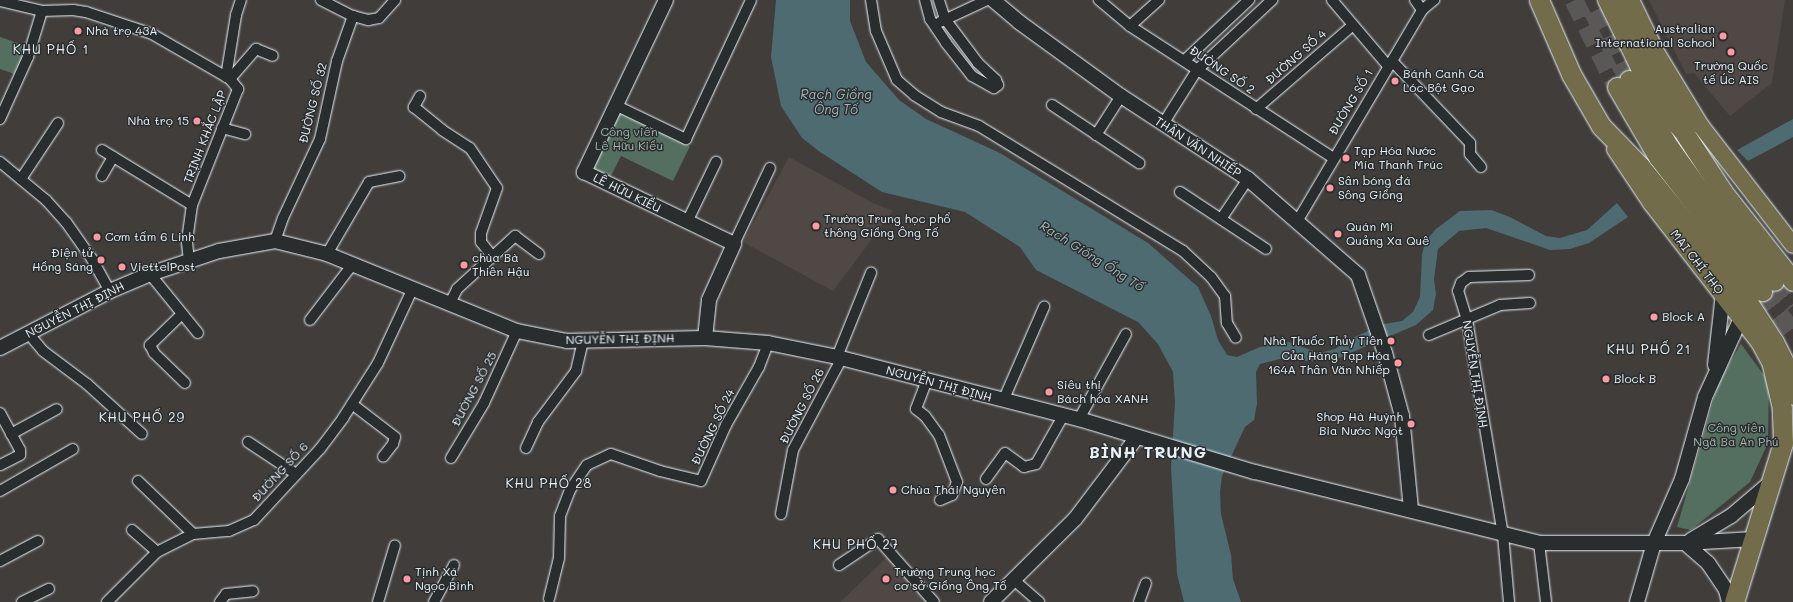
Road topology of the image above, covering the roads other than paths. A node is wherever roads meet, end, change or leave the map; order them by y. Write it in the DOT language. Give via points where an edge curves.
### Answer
graph roads {
  1 [pos="241,0"];
  2 [pos="322,0"];
  3 [pos="395,0"];
  4 [pos="666,0"];
  5 [pos="751,0"];
  6 [pos="871,0"];
  7 [pos="925,0"];
  8 [pos="939,0"];
  9 [pos="987,0"];
  10 [pos="993,0"];
  11 [pos="1099,0"];
  12 [pos="1159,0"];
  13 [pos="1249,0"];
  14 [pos="1272,0"];
  15 [pos="1332,0"];
  16 [pos="1415,0"];
  17 [pos="1434,0"];
  18 [pos="1538,0"];
  19 [pos="1606,0"];
  20 [pos="1619,0"];
  21 [pos="1631,0"];
  22 [pos="0,1"];
  23 [pos="1422,10"];
  24 [pos="42,11"];
  25 [pos="353,16"];
  26 [pos="945,19"];
  27 [pos="1353,25"];
  28 [pos="933,26"];
  29 [pos="1130,26"];
  30 [pos="272,56"];
  31 [pos="1185,60"];
  32 [pos="1390,64"];
  33 [pos="1197,70"];
  34 [pos="228,78"];
  35 [pos="1623,84"];
  36 [pos="420,96"];
  37 [pos="1121,96"];
  38 [pos="615,105"];
  39 [pos="1052,105"];
  40 [pos="1256,109"];
  41 [pos="0,119"];
  42 [pos="58,123"];
  43 [pos="1164,124"];
  44 [pos="1601,126"];
  45 [pos="222,128"];
  46 [pos="245,134"];
  47 [pos="1684,134"];
  48 [pos="1096,135"];
  49 [pos="102,150"];
  50 [pos="113,157"];
  51 [pos="1333,158"];
  52 [pos="0,162"];
  53 [pos="716,162"];
  54 [pos="1139,163"];
  55 [pos="1481,167"];
  56 [pos="770,168"];
  57 [pos="102,176"];
  58 [pos="399,176"];
  59 [pos="21,179"];
  60 [pos="1248,179"];
  61 [pos="1180,192"];
  62 [pos="192,205"];
  63 [pos="1221,219"];
  64 [pos="1298,220"];
  65 [pos="686,222"];
  66 [pos="275,241"];
  67 [pos="734,244"];
  68 [pos="1793,245"];
  69 [pos="1266,250"];
  70 [pos="327,254"];
  71 [pos="539,254"];
  72 [pos="492,256"];
  73 [pos="189,260"];
  74 [pos="352,265"];
  75 [pos="871,273"];
  76 [pos="150,274"];
  77 [pos="1529,276"];
  78 [pos="1793,281"];
  79 [pos="1768,286"];
  80 [pos="412,290"];
  81 [pos="110,291"];
  82 [pos="1723,294"];
  83 [pos="1530,303"];
  84 [pos="449,305"];
  85 [pos="1044,307"];
  86 [pos="182,314"];
  87 [pos="1741,318"];
  88 [pos="310,320"];
  89 [pos="1467,320"];
  90 [pos="517,331"];
  91 [pos="28,333"];
  92 [pos="198,333"];
  93 [pos="1126,334"];
  94 [pos="1429,335"];
  95 [pos="705,338"];
  96 [pos="1236,338"];
  97 [pos="583,341"];
  98 [pos="768,343"];
  99 [pos="0,348"];
  100 [pos="839,357"];
  101 [pos="1772,365"];
  102 [pos="927,380"];
  103 [pos="1713,380"];
  104 [pos="1793,380"];
  105 [pos="186,383"];
  106 [pos="1793,397"];
  107 [pos="1003,401"];
  108 [pos="352,404"];
  109 [pos="57,409"];
  110 [pos="0,413"];
  111 [pos="1063,416"];
  112 [pos="1079,419"];
  113 [pos="11,434"];
  114 [pos="142,434"];
  115 [pos="1137,437"];
  116 [pos="248,442"];
  117 [pos="526,448"];
  118 [pos="73,450"];
  119 [pos="1793,452"];
  120 [pos="383,457"];
  121 [pos="451,458"];
  122 [pos="0,465"];
  123 [pos="296,474"];
  124 [pos="986,479"];
  125 [pos="138,481"];
  126 [pos="1773,481"];
  127 [pos="0,491"];
  128 [pos="940,500"];
  129 [pos="1412,509"];
  130 [pos="780,514"];
  131 [pos="132,530"];
  132 [pos="193,534"];
  133 [pos="1503,535"];
  134 [pos="1754,539"];
  135 [pos="38,541"];
  136 [pos="1539,543"];
  137 [pos="1654,543"];
  138 [pos="1685,543"];
  139 [pos="395,546"];
  140 [pos="157,552"];
  141 [pos="0,561"];
  142 [pos="454,564"];
  143 [pos="839,565"];
  144 [pos="1015,581"];
  145 [pos="1146,583"];
  146 [pos="49,589"];
  147 [pos="253,591"];
  148 [pos="549,598"];
  149 [pos="22,602"];
  150 [pos="107,602"];
  151 [pos="220,602"];
  152 [pos="378,602"];
  153 [pos="434,602"];
  154 [pos="934,602"];
  155 [pos="991,602"];
  156 [pos="1039,602"];
  157 [pos="1140,602"];
  158 [pos="1508,602"];
  159 [pos="1546,602"];
  160 [pos="1638,602"];
  161 [pos="1729,602"];
  162 [pos="1734,602"];
  1 -- 34 [label="street" via="236,16"];
  2 -- 25 [label="street"];
  3 -- 25 [label="street" via="379,18 368,20"];
  4 -- 38 [label="main road, LÊ HỮU KIỀU"];
  5 -- 38 [label="street" via="686,139"];
  6 -- 96 [label="street" via="876,31 897,80 914,95 941,112 979,126 1183,251 1211,277 1225,296 1227,323"];
  7 -- 28 [label="street"];
  8 -- 26 [label="street"];
  9 -- 26 [label="street"];
  10 -- 37 [label="main road, THÂN VĂN NHIẾP"];
  11 -- 29 [label="street, ĐƯỜNG SỐ 2"];
  12 -- 29 [label="street"];
  13 -- 31 [label="street"];
  14 -- 33 [label="street"];
  15 -- 27 [label="street"];
  16 -- 23 [label="street"];
  17 -- 23 [label="street, ĐƯỜNG SỐ 1"];
  18 -- 44 [label="highway, MAI CHÍ THỌ" via="1571,74"];
  19 -- 47 [label="main road" via="1661,106"];
  20 -- 47 [label="highway" via="1675,106"];
  21 -- 68 [label="main road" via="1656,52 1701,126"];
  22 -- 24 [label="street, TRỊNH KHẮC LẬP"];
  23 -- 32 [label="street, ĐƯỜNG SỐ 1"];
  24 -- 34 [label="street, TRỊNH KHẮC LẬP" via="86,12 152,34"];
  24 -- 41 [label="street" via="28,57"];
  25 -- 66 [label="street, ĐƯỜNG SỐ 32" via="336,61 320,138"];
  26 -- 28 [label="street"];
  26 -- 28 [label="street" via="978,63 996,80 998,84 994,88 972,76"];
  27 -- 32 [label="street"];
  27 -- 40 [label="street, ĐƯỜNG SỐ 4"];
  29 -- 31 [label="street, ĐƯỜNG SỐ 2"];
  30 -- 34 [label="street" via="256,49"];
  31 -- 33 [label="street, ĐƯỜNG SỐ 2"];
  32 -- 51 [label="street, ĐƯỜNG SỐ 1"];
  32 -- 55 [label="street" via="1470,143 1470,154"];
  33 -- 40 [label="street, ĐƯỜNG SỐ 2"];
  33 -- 43 [label="street"];
  34 -- 45 [label="street, TRỊNH KHẮC LẬP" via="238,89"];
  35 -- 79 [label="highway"];
  36 -- 72 [label="street" via="414,107 442,130 470,148 497,188 480,233 481,242"];
  37 -- 43 [label="main road, THÂN VĂN NHIẾP"];
  37 -- 48 [label="street"];
  38 -- 65 [label="main road, LÊ HỮU KIỀU" via="584,172"];
  39 -- 48 [label="street"];
  40 -- 51 [label="street, ĐƯỜNG SỐ 2"];
  42 -- 59 [label="street"];
  43 -- 60 [label="main road, THÂN VĂN NHIẾP"];
  44 -- 82 [label="main road, MAI CHÍ THỌ" via="1651,203"];
  44 -- 104 [label="highway, MAI CHÍ THỌ" via="1640,166 1742,293 1774,342"];
  45 -- 46 [label="street"];
  45 -- 62 [label="street, TRỊNH KHẮC LẬP"];
  47 -- 78 [label="highway" via="1723,192"];
  48 -- 54 [label="street"];
  49 -- 50 [label="street"];
  50 -- 57 [label="street"];
  50 -- 62 [label="street"];
  51 -- 64 [label="street, ĐƯỜNG SỐ 1"];
  52 -- 59 [label="street"];
  53 -- 65 [label="street"];
  56 -- 67 [label="street"];
  58 -- 70 [label="street" via="369,182"];
  59 -- 81 [label="street" via="66,222 92,259"];
  60 -- 63 [label="street"];
  60 -- 64 [label="main road, THÂN VĂN NHIẾP"];
  61 -- 63 [label="street"];
  62 -- 73 [label="street, TRỊNH KHẮC LẬP" via="187,242"];
  63 -- 69 [label="street"];
  64 -- 129 [label="main road, THÂN VĂN NHIẾP" via="1358,275 1385,353 1402,416"];
  65 -- 67 [label="main road, LÊ HỮU KIỀU"];
  66 -- 70 [label="main road, NGUYỄN THỊ ĐỊNH"];
  66 -- 73 [label="main road, NGUYỄN THỊ ĐỊNH" via="251,244"];
  67 -- 95 [label="main road" via="709,300"];
  70 -- 74 [label="main road, NGUYỄN THỊ ĐỊNH"];
  71 -- 72 [label="street" via="515,236"];
  72 -- 84 [label="street" via="457,289"];
  73 -- 76 [label="main road, NGUYỄN THỊ ĐỊNH"];
  74 -- 80 [label="main road, NGUYỄN THỊ ĐỊNH"];
  74 -- 88 [label="street"];
  75 -- 100 [label="street, ĐƯỜNG SỐ 26"];
  76 -- 81 [label="main road, NGUYỄN THỊ ĐỊNH"];
  76 -- 86 [label="street"];
  77 -- 89 [label="street, NGUYỄN THỊ ĐỊNH" via="1475,276 1463,280 1458,291"];
  80 -- 84 [label="main road, NGUYỄN THỊ ĐỊNH"];
  80 -- 108 [label="street, ĐƯỜNG SỐ 6" via="378,363"];
  81 -- 91 [label="main road, NGUYỄN THỊ ĐỊNH"];
  82 -- 87 [label="main road, MAI CHÍ THỌ"];
  82 -- 103 [label="main road"];
  83 -- 89 [label="street" via="1500,305"];
  84 -- 90 [label="main road, NGUYỄN THỊ ĐỊNH"];
  85 -- 107 [label="street"];
  86 -- 92 [label="street"];
  86 -- 105 [label="street" via="150,345 154,354"];
  87 -- 101 [label="main road, MAI CHÍ THỌ"];
  87 -- 103 [label="main road"];
  89 -- 94 [label="street"];
  89 -- 133 [label="street, NGUYỄN THỊ ĐỊNH"];
  90 -- 97 [label="main road, NGUYỄN THỊ ĐỊNH" via="567,341"];
  90 -- 121 [label="street, ĐƯỜNG SỐ 25" via="484,402"];
  91 -- 99 [label="main road, NGUYỄN THỊ ĐỊNH"];
  91 -- 114 [label="street" via="43,351 87,384"];
  93 -- 112 [label="street"];
  95 -- 97 [label="main road, NGUYỄN THỊ ĐỊNH"];
  95 -- 98 [label="main road, NGUYỄN THỊ ĐỊNH"];
  97 -- 117 [label="street" via="576,371 538,422"];
  98 -- 100 [label="main road, NGUYỄN THỊ ĐỊNH"];
  98 -- 148 [label="street, ĐƯỜNG SỐ 24" via="759,367 726,425 701,480 660,471 611,454 587,465 570,490 560,516 558,558"];
  100 -- 102 [label="main road, NGUYỄN THỊ ĐỊNH"];
  100 -- 130 [label="street, ĐƯỜNG SỐ 26" via="793,450"];
  101 -- 106 [label="main road, MAI CHÍ THỌ" via="1782,385"];
  101 -- 126 [label="highway" via="1784,427"];
  102 -- 107 [label="main road, NGUYỄN THỊ ĐỊNH"];
  102 -- 128 [label="street" via="916,410 925,416 939,435 957,482 952,495"];
  103 -- 137 [label="main road" via="1705,397 1682,480"];
  107 -- 111 [label="main road, NGUYỄN THỊ ĐỊNH"];
  108 -- 120 [label="street" via="395,437"];
  108 -- 123 [label="street, ĐƯỜNG SỐ 6" via="320,449"];
  109 -- 113 [label="street"];
  110 -- 113 [label="street"];
  111 -- 112 [label="main road, NGUYỄN THỊ ĐỊNH"];
  111 -- 124 [label="street" via="1036,464 1024,467 1005,453"];
  112 -- 115 [label="main road, NGUYỄN THỊ ĐỊNH"];
  113 -- 122 [label="street" via="20,455"];
  115 -- 129 [label="main road, NGUYỄN THỊ ĐỊNH" via="1255,472"];
  115 -- 144 [label="main road" via="1075,519"];
  116 -- 123 [label="street"];
  118 -- 127 [label="street"];
  119 -- 126 [label="highway" via="1781,464"];
  123 -- 132 [label="street, ĐƯỜNG SỐ 6" via="254,520 229,530"];
  125 -- 132 [label="street"];
  126 -- 134 [label="highway"];
  126 -- 138 [label="main road" via="1731,516"];
  129 -- 133 [label="main road"];
  131 -- 140 [label="street"];
  132 -- 140 [label="street, ĐƯỜNG SỐ 6"];
  133 -- 136 [label="main road"];
  133 -- 158 [label="street, NGUYỄN THỊ ĐỊNH"];
  134 -- 138 [label="main road"];
  134 -- 162 [label="highway"];
  135 -- 141 [label="street"];
  136 -- 137 [label="main road"];
  136 -- 159 [label="street"];
  137 -- 138 [label="main road"];
  137 -- 160 [label="main road"];
  138 -- 161 [label="main road" via="1708,563 1726,590"];
  139 -- 152 [label="street"];
  140 -- 150 [label="street, ĐƯỜNG SỐ 6"];
  142 -- 153 [label="street"];
  143 -- 154 [label="street" via="878,539"];
  144 -- 155 [label="main road"];
  144 -- 156 [label="street"];
  145 -- 157 [label="street"];
  146 -- 149 [label="street"];
  147 -- 151 [label="street" via="226,594"];
}
